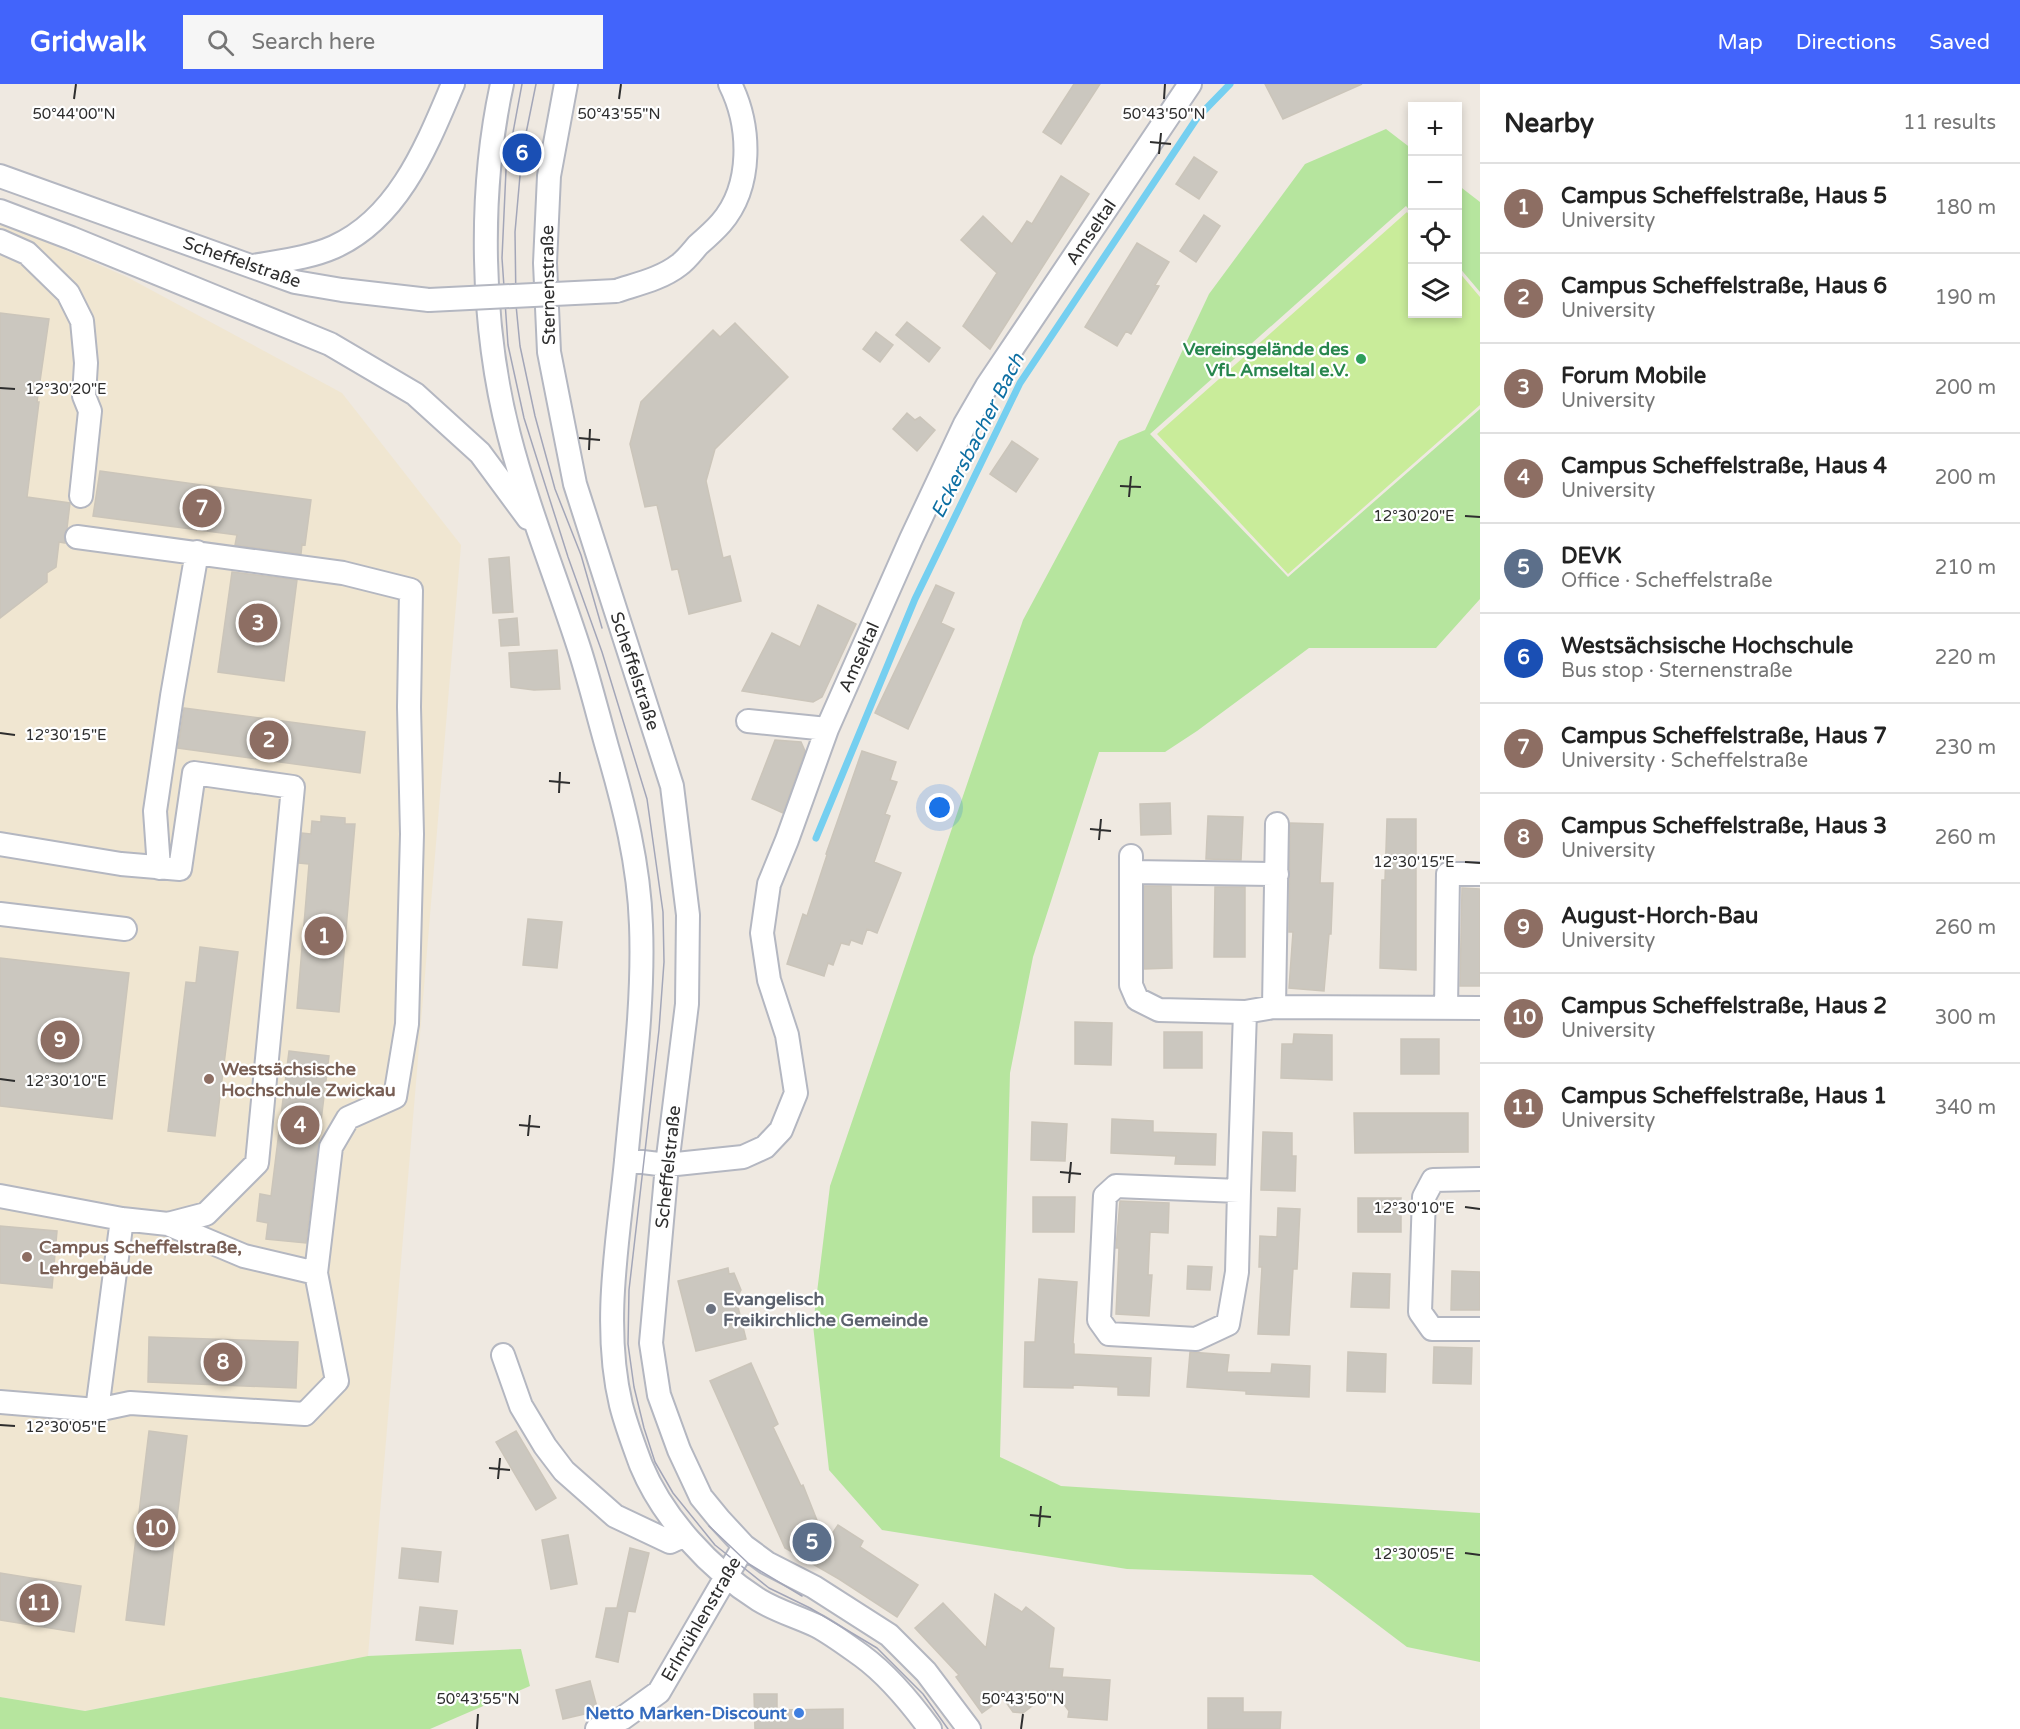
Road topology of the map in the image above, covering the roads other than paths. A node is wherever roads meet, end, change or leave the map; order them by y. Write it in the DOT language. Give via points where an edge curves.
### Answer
graph roads {
  1 [pos="453,84"];
  2 [pos="502,84"];
  3 [pos="567,84"];
  4 [pos="730,84"];
  5 [pos="1190,84"];
  6 [pos="0,176"];
  7 [pos="0,211"];
  8 [pos="0,241"];
  9 [pos="249,267"];
  10 [pos="576,484"];
  11 [pos="81,496"];
  12 [pos="539,533"];
  13 [pos="77,537"];
  14 [pos="197,552"];
  15 [pos="748,721"];
  16 [pos="827,729"];
  17 [pos="1277,824"];
  18 [pos="0,844"];
  19 [pos="159,868"];
  20 [pos="1277,874"];
  21 [pos="1480,874"];
  22 [pos="0,914"];
  23 [pos="125,929"];
  24 [pos="1274,1007"];
  25 [pos="1446,1008"];
  26 [pos="1480,1008"];
  27 [pos="1245,1012"];
  28 [pos="626,1160"];
  29 [pos="667,1166"];
  30 [pos="1480,1179"];
  31 [pos="1239,1191"];
  32 [pos="0,1196"];
  33 [pos="122,1219"];
  34 [pos="168,1224"];
  35 [pos="316,1273"];
  36 [pos="1480,1329"];
  37 [pos="503,1354"];
  38 [pos="0,1401"];
  39 [pos="98,1410"];
  40 [pos="685,1535"];
  41 [pos="744,1546"];
  42 [pos="727,1577"];
  43 [pos="597,1729"];
  44 [pos="930,1729"];
  45 [pos="969,1729"];
  1 -- 9 [label="street" via="407,178 388,207 366,228 334,247 292,260"];
  2 -- 12 [label="street" via="490,151 488,314 508,434"];
  3 -- 10 [label="street, Sternenstraße" via="549,176 545,263 549,352"];
  4 -- 9 [label="street, Scheffelstraße, bridge" via="746,144 736,196 722,222 679,265 657,278 616,291 429,300 295,282"];
  5 -- 16 [label="street, Amseltal" via="965,424"];
  6 -- 9 [label="street, Scheffelstraße"];
  7 -- 12 [label="street" via="330,344 415,394 480,453"];
  8 -- 11 [label="street" via="27,253 68,293 82,321 84,396 90,411"];
  10 -- 29 [label="street, Scheffelstraße" via="672,786 688,915 687,1004"];
  12 -- 28 [label="street" via="580,652 623,801 634,855 641,924 640,1002"];
  13 -- 14 [label="street"];
  14 -- 19 [label="street" via="155,811"];
  14 -- 35 [label="street" via="343,573 411,590 407,1024 395,1097 348,1118 331,1147"];
  15 -- 16 [label="street"];
  16 -- 29 [label="street, Amseltal" via="769,884 762,933 769,980 787,1035 796,1093 781,1130 765,1147 743,1157"];
  17 -- 20 [label="street"];
  18 -- 19 [label="street"];
  19 -- 34 [label="street" via="180,869 194,773 293,787 257,1163 206,1214"];
  20 -- 24 [label="street"];
  20 -- 27 [label="street" via="1131,864 1131,985 1137,999 1159,1010"];
  21 -- 25 [label="street" via="1448,874"];
  22 -- 23 [label="street"];
  24 -- 25 [label="street"];
  24 -- 27 [label="street"];
  25 -- 26 [label="street"];
  27 -- 31 [label="street"];
  28 -- 29 [label="street, Amseltal"];
  28 -- 40 [label="street" via="614,1260 613,1346 621,1405 641,1465 659,1501"];
  29 -- 41 [label="street, Scheffelstraße" via="651,1343 659,1395 701,1497"];
  30 -- 36 [label="street" via="1433,1180 1424,1197 1420,1311 1432,1329"];
  31 -- 31 [label="street" via="1116,1186 1105,1196 1100,1320 1109,1334 1196,1339 1228,1324 1238,1272"];
  32 -- 33 [label="street"];
  33 -- 34 [label="street"];
  33 -- 39 [label="street"];
  34 -- 35 [label="street" via="244,1256"];
  35 -- 39 [label="street" via="337,1381 305,1414 130,1403"];
  37 -- 40 [label="street" via="521,1406 564,1471 615,1516 670,1542"];
  38 -- 39 [label="street"];
  40 -- 42 [label="street"];
  41 -- 42 [label="street, Erlmühlenstraße"];
  41 -- 45 [label="street, Scheffelstraße" via="889,1635 926,1672"];
  42 -- 43 [label="street, Erlmühlenstraße" via="659,1692 623,1718"];
  42 -- 44 [label="street" via="762,1602 820,1628 866,1658"];
}
